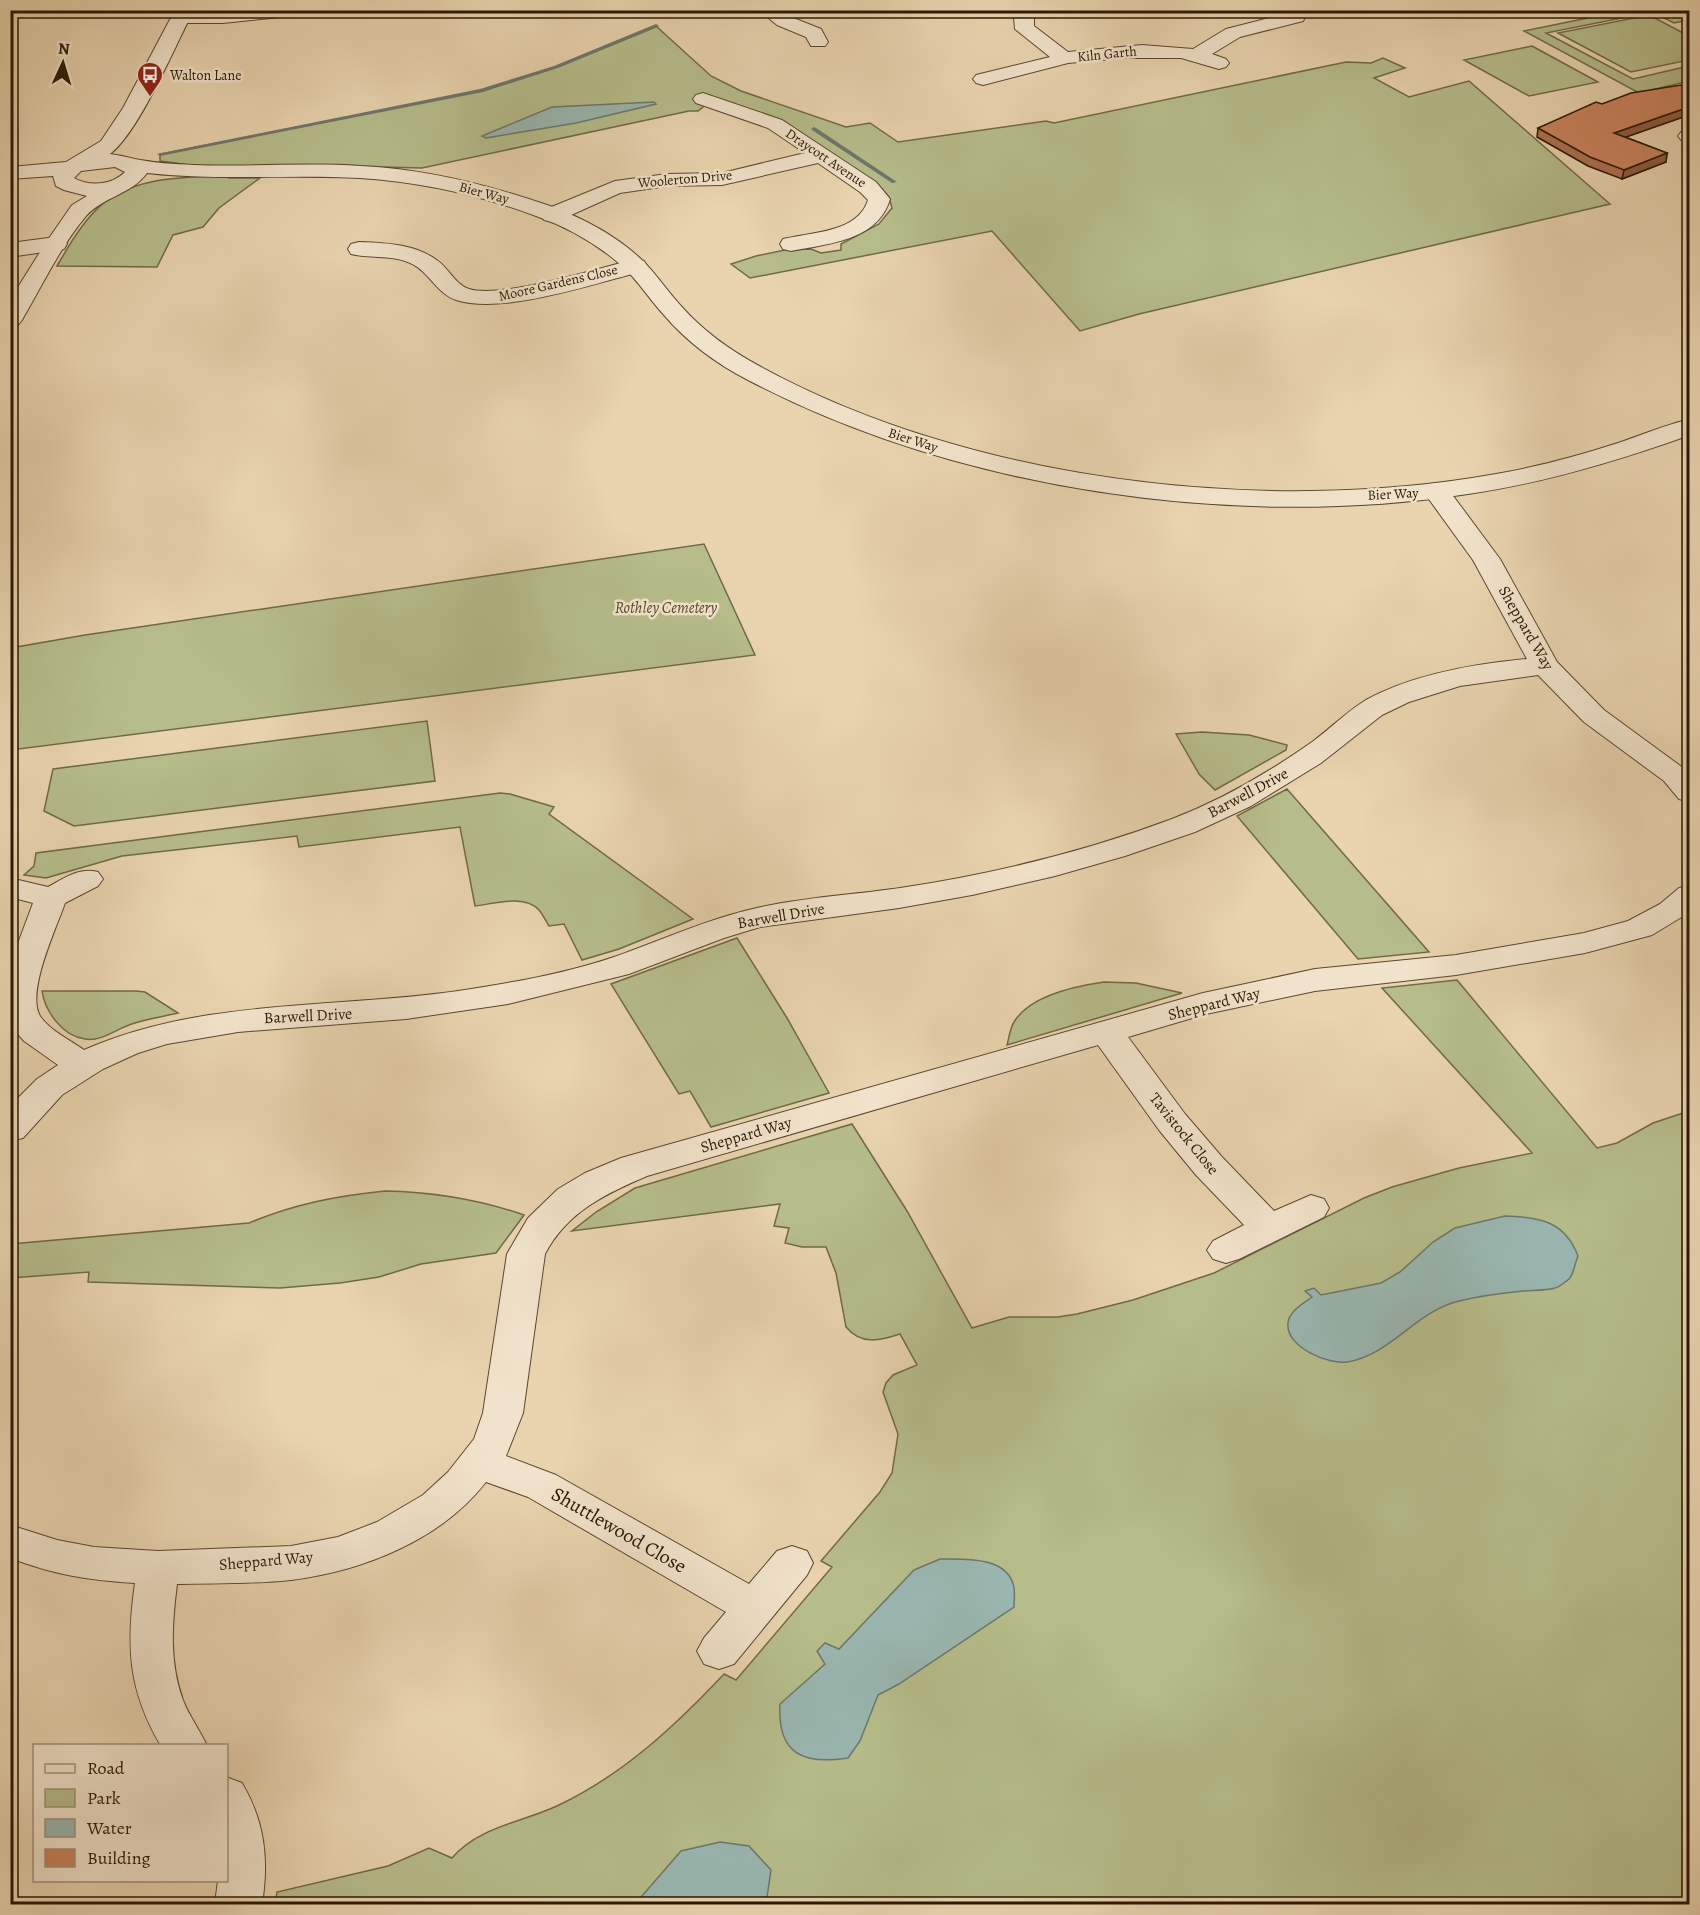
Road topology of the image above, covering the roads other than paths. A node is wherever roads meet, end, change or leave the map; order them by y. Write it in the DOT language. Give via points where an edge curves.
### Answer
graph roads {
  1 [pos="289,10"];
  2 [pos="768,10"];
  3 [pos="1031,10"];
  4 [pos="184,14"];
  5 [pos="1280,17"];
  6 [pos="837,29"];
  7 [pos="1197,55"];
  8 [pos="1064,58"];
  9 [pos="1219,63"];
  10 [pos="962,72"];
  11 [pos="710,105"];
  12 [pos="113,141"];
  13 [pos="821,156"];
  14 [pos="10,173"];
  15 [pos="124,173"];
  16 [pos="73,176"];
  17 [pos="10,178"];
  18 [pos="80,210"];
  19 [pos="552,215"];
  20 [pos="56,244"];
  21 [pos="791,244"];
  22 [pos="359,249"];
  23 [pos="10,250"];
  24 [pos="636,266"];
  25 [pos="10,320"];
  26 [pos="1689,426"];
  27 [pos="1436,491"];
  28 [pos="1545,666"];
  29 [pos="1684,779"];
  30 [pos="87,879"];
  31 [pos="12,887"];
  32 [pos="1689,895"];
  33 [pos="51,897"];
  34 [pos="1107,1033"];
  35 [pos="83,1065"];
  36 [pos="10,1129"];
  37 [pos="1311,1208"];
  38 [pos="1269,1228"];
  39 [pos="1226,1250"];
  40 [pos="480,1463"];
  41 [pos="10,1541"];
  42 [pos="792,1563"];
  43 [pos="158,1568"];
  44 [pos="755,1608"];
  45 [pos="719,1651"];
  46 [pos="184,1744"];
  47 [pos="228,1800"];
  48 [pos="239,1905"];
  1 -- 4 [label="street" via="224,17"];
  2 -- 6 [label="street" via="816,37"];
  3 -- 8 [label="street, Kiln Garth" via="1024,18 1025,29"];
  4 -- 12 [label="street"];
  5 -- 7 [label="street" via="1233,33"];
  7 -- 8 [label="street, Kiln Garth" via="1140,50"];
  7 -- 9 [label="street, Kiln Garth"];
  8 -- 10 [label="street" via="982,84"];
  11 -- 13 [label="street, Draycott Avenue" via="775,124"];
  12 -- 15 [label="street"];
  12 -- 16 [label="street"];
  13 -- 19 [label="street, Woolerton Drive" via="722,179 667,180 615,187"];
  13 -- 21 [label="street, Draycott Avenue" via="868,187 879,199 875,214 820,243"];
  14 -- 16 [label="street"];
  15 -- 16 [label="street, Bier Way" via="101,160"];
  15 -- 18 [label="street"];
  15 -- 19 [label="street, Bier Way" via="334,171 407,177 498,196"];
  16 -- 17 [label="street"];
  16 -- 18 [label="street"];
  18 -- 20 [label="street"];
  19 -- 24 [label="street, Bier Way" via="616,249"];
  20 -- 23 [label="street"];
  20 -- 25 [label="street"];
  22 -- 24 [label="street, Moore Gardens Close" via="394,244 428,264 455,292 476,298 512,294"];
  24 -- 27 [label="street, Bier Way" via="684,323 753,373 809,402 936,448 1015,467 1153,491 1303,497"];
  26 -- 27 [label="street, Bier Way" via="1621,452 1521,478"];
  27 -- 28 [label="street, Sheppard Way" via="1486,559"];
  28 -- 29 [label="street, Sheppard Way" via="1594,716"];
  28 -- 35 [label="street, Barwell Drive" via="1498,669 1455,678 1376,707 1274,781 1187,824 1105,854 999,881 735,923 636,960 539,986 374,1012 196,1025 119,1046"];
  30 -- 33 [label="street"];
  31 -- 33 [label="street"];
  32 -- 34 [label="street, Sheppard Way" via="1671,911 1640,928 1585,943 1456,965 1314,980 1203,1004"];
  33 -- 35 [label="street" via="18,999 22,1018 36,1033"];
  34 -- 38 [label="street, Tavistock Close" via="1194,1149"];
  34 -- 40 [label="street, Sheppard Way" via="633,1167 571,1198 535,1234 526,1254 503,1413 492,1445"];
  35 -- 36 [label="street, Barwell Drive" via="54,1084"];
  37 -- 38 [label="street"];
  38 -- 39 [label="street"];
  40 -- 43 [label="street, Sheppard Way" via="438,1506 392,1534 342,1553 291,1563"];
  40 -- 44 [label="street, Shuttlewood Close" via="542,1486"];
  41 -- 43 [label="street, Sheppard Way" via="55,1557"];
  42 -- 44 [label="street"];
  43 -- 46 [label="street" via="149,1653 155,1688"];
  44 -- 45 [label="street"];
  47 -- 48 [label="street" via="242,1837"];
}
